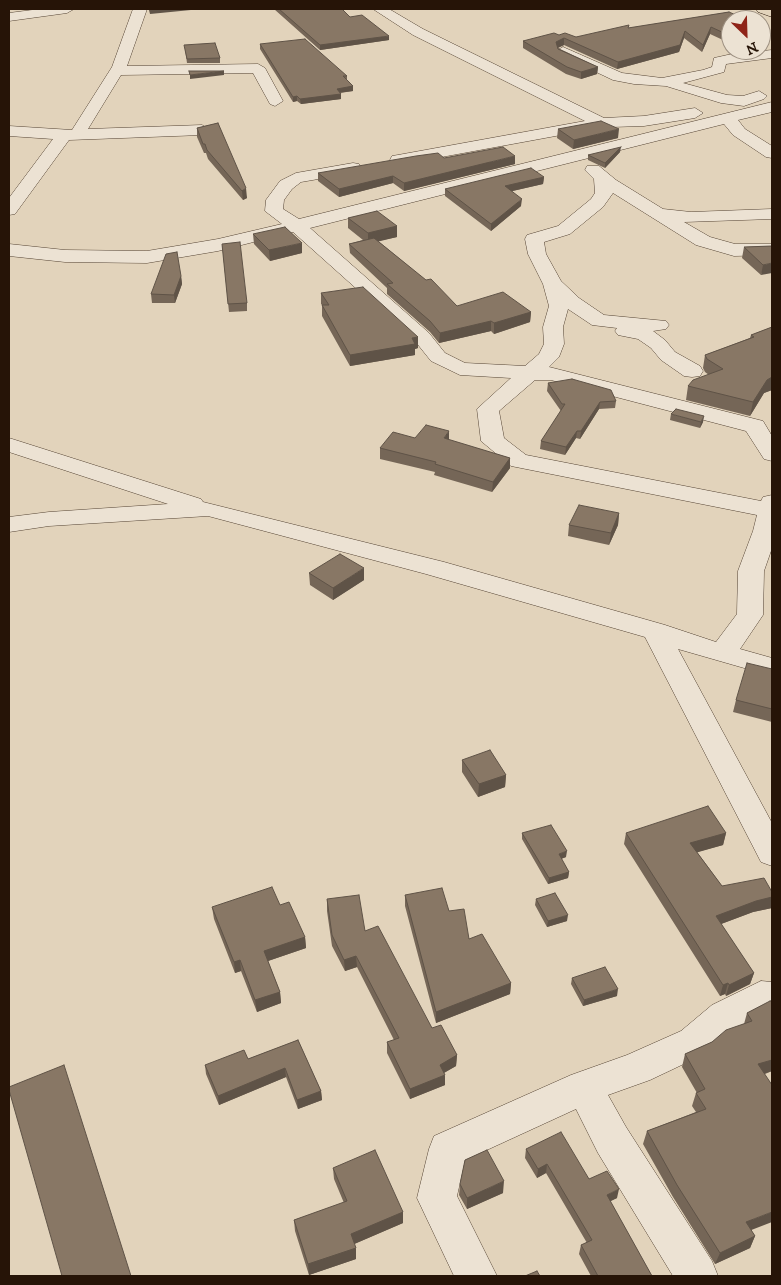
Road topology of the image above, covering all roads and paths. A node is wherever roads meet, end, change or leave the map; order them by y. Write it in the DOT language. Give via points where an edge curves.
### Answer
graph roads {
  1 [pos="25,9"];
  2 [pos="67,9"];
  3 [pos="140,9"];
  4 [pos="380,9"];
  5 [pos="763,9"];
  6 [pos="9,12"];
  7 [pos="772,13"];
  8 [pos="9,17"];
  9 [pos="563,51"];
  10 [pos="772,54"];
  11 [pos="117,71"];
  12 [pos="662,82"];
  13 [pos="772,92"];
  14 [pos="550,99"];
  15 [pos="744,100"];
  16 [pos="275,101"];
  17 [pos="772,107"];
  18 [pos="695,113"];
  19 [pos="727,118"];
  20 [pos="600,123"];
  21 [pos="764,124"];
  22 [pos="202,130"];
  23 [pos="9,131"];
  24 [pos="71,135"];
  25 [pos="636,139"];
  26 [pos="772,153"];
  27 [pos="574,155"];
  28 [pos="602,177"];
  29 [pos="9,210"];
  30 [pos="658,214"];
  31 [pos="772,214"];
  32 [pos="296,225"];
  33 [pos="770,249"];
  34 [pos="9,250"];
  35 [pos="553,284"];
  36 [pos="599,321"];
  37 [pos="659,325"];
  38 [pos="692,372"];
  39 [pos="528,373"];
  40 [pos="9,445"];
  41 [pos="772,454"];
  42 [pos="771,506"];
  43 [pos="208,509"];
  44 [pos="9,525"];
  45 [pos="762,574"];
  46 [pos="655,630"];
  47 [pos="722,654"];
  48 [pos="772,667"];
  49 [pos="772,853"];
  50 [pos="772,997"];
  51 [pos="584,1086"];
  52 [pos="476,1276"];
  53 [pos="697,1276"];
  1 -- 6 [label="street"];
  2 -- 8 [label="street"];
  3 -- 11 [label="street"];
  4 -- 14 [label="street" via="418,32"];
  5 -- 7 [label="main road"];
  9 -- 12 [label="street" via="618,77"];
  10 -- 12 [label="street" via="732,58 719,62 719,69 706,74"];
  11 -- 16 [label="street" via="258,68"];
  11 -- 24 [label="street"];
  12 -- 15 [label="street" via="726,100"];
  13 -- 15 [label="street"];
  14 -- 18 [label="street" via="617,112"];
  14 -- 20 [label="street"];
  15 -- 19 [label="street"];
  17 -- 19 [label="street"];
  18 -- 19 [label="street"];
  18 -- 20 [label="street" via="644,121"];
  19 -- 21 [label="street"];
  19 -- 25 [label="street"];
  19 -- 26 [label="street" via="739,132"];
  20 -- 25 [label="street"];
  20 -- 32 [label="street" via="296,178 275,200 274,211"];
  22 -- 24 [label="street"];
  23 -- 24 [label="street"];
  24 -- 29 [label="street"];
  25 -- 27 [label="street"];
  27 -- 28 [label="street"];
  27 -- 32 [label="street"];
  28 -- 30 [label="street"];
  28 -- 35 [label="street" via="604,193 591,208 564,230 534,239 537,254"];
  30 -- 31 [label="street" via="691,217"];
  30 -- 33 [label="street" via="703,241 734,250"];
  32 -- 34 [label="street" via="218,245 147,257 65,256"];
  32 -- 39 [label="street" via="422,337 438,357 460,369"];
  35 -- 36 [label="street"];
  35 -- 39 [label="street" via="559,306 553,327 554,344 548,357"];
  36 -- 37 [label="street"];
  36 -- 38 [label="street" via="624,331 644,334"];
  39 -- 41 [label="street" via="551,374 755,426"];
  39 -- 42 [label="street" via="488,409 493,441 519,461"];
  40 -- 43 [label="street"];
  42 -- 45 [label="street"];
  43 -- 44 [label="street" via="49,519"];
  43 -- 46 [label="street"];
  45 -- 47 [label="street" via="750,615"];
  46 -- 47 [label="street"];
  46 -- 49 [label="street"];
  47 -- 48 [label="street"];
  50 -- 51 [label="street" via="761,996 725,1016 694,1042 637,1068"];
  51 -- 52 [label="street" via="448,1149 438,1198"];
  51 -- 53 [label="street" via="612,1140"];
}
